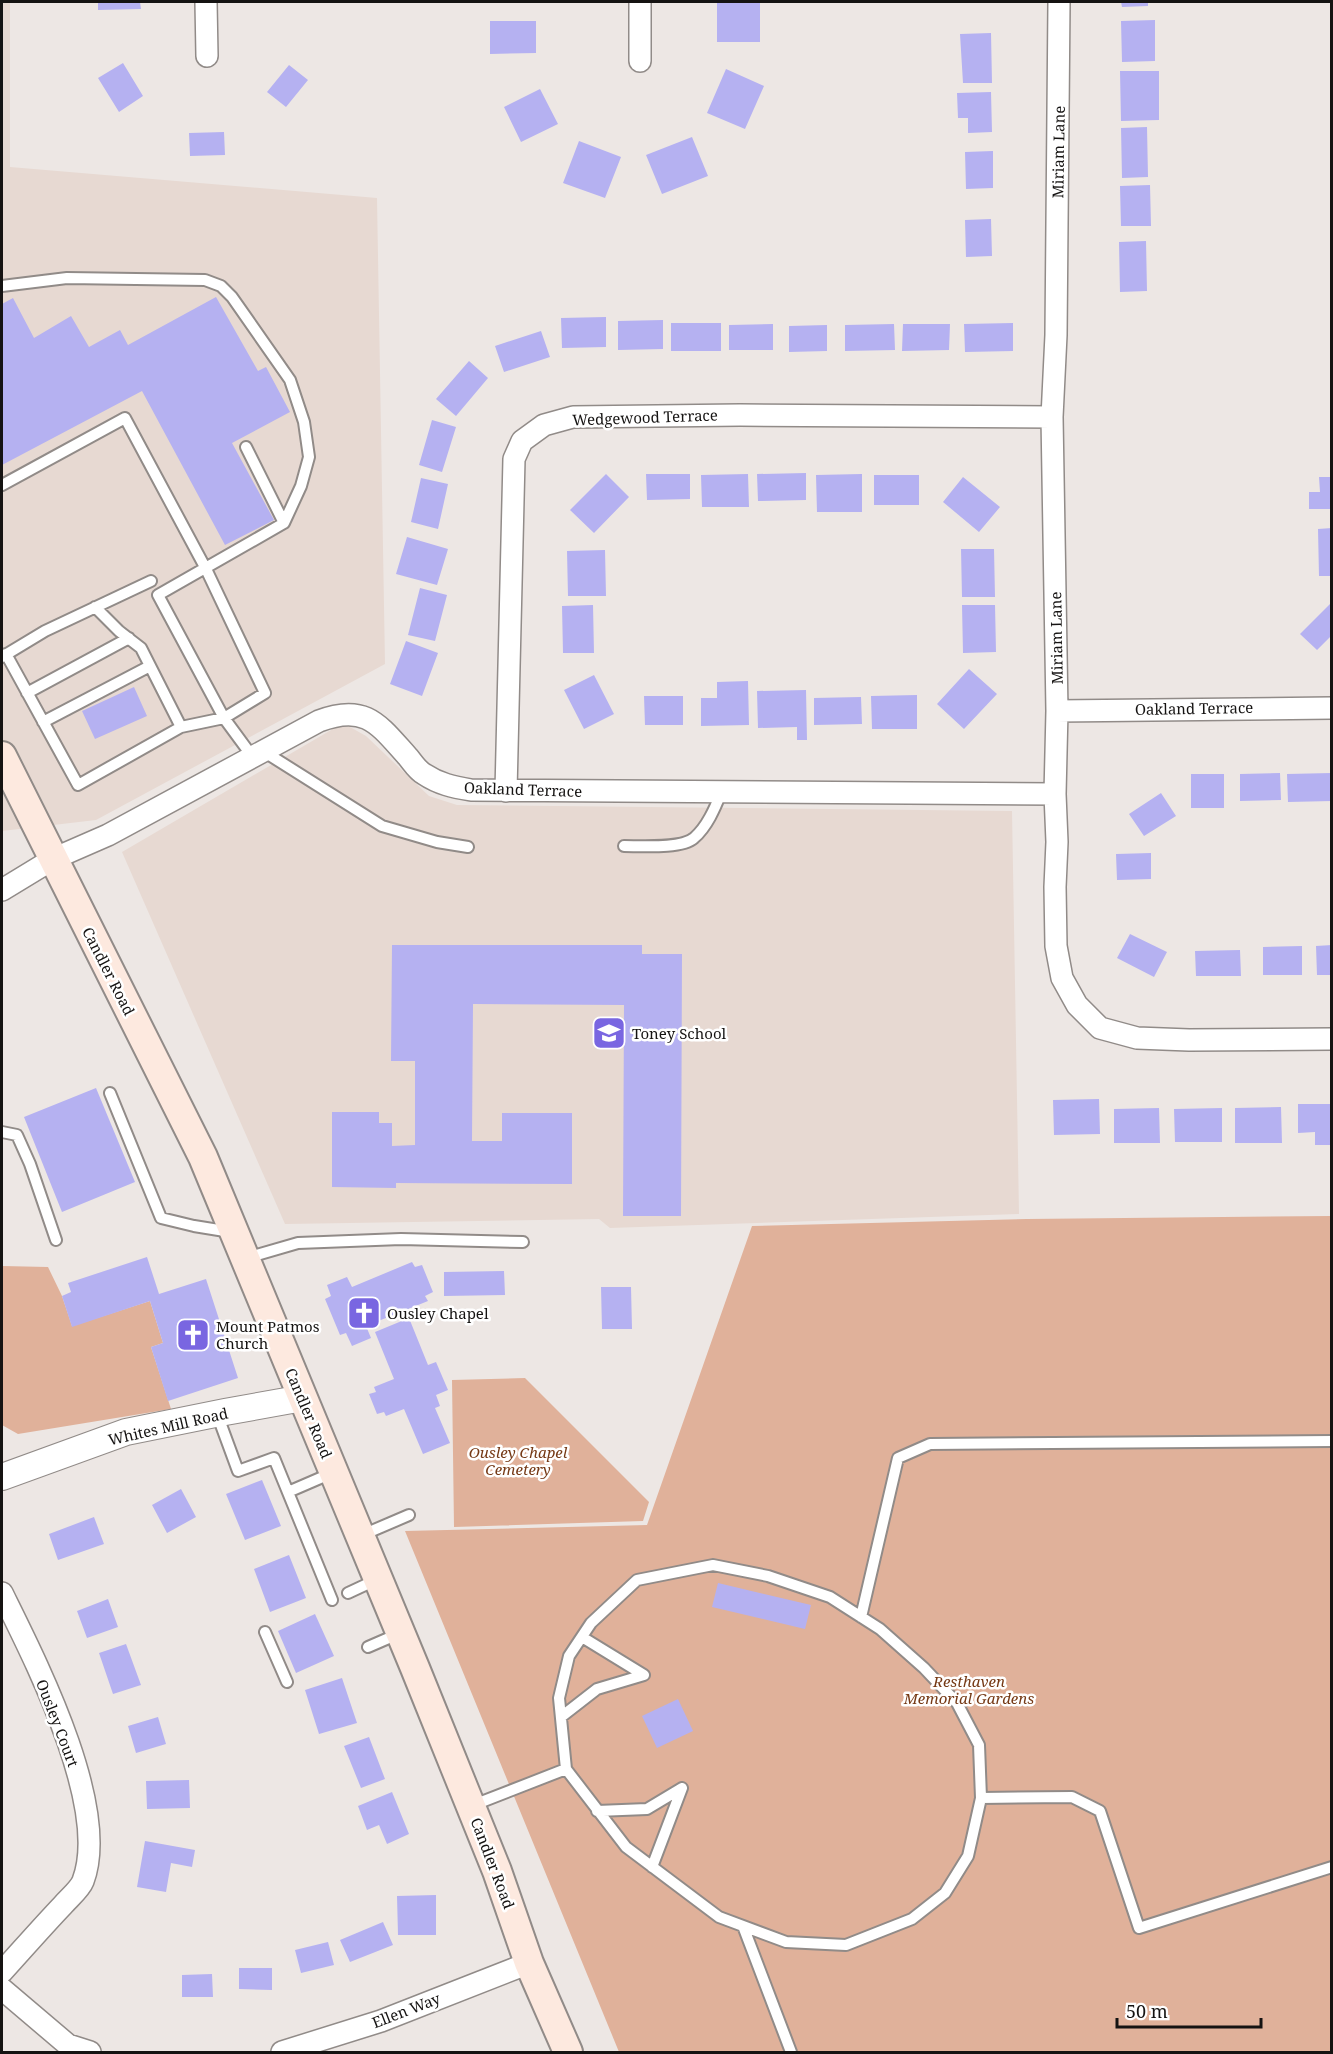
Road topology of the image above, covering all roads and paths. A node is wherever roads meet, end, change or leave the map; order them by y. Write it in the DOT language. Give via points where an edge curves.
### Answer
graph roads {
  1 [pos="206,2"];
  2 [pos="640,2"];
  3 [pos="1059,2"];
  4 [pos="207,56"];
  5 [pos="640,61"];
  6 [pos="2,286"];
  7 [pos="1052,417"];
  8 [pos="246,447"];
  9 [pos="2,485"];
  10 [pos="284,523"];
  11 [pos="206,569"];
  12 [pos="151,581"];
  13 [pos="95,607"];
  14 [pos="129,638"];
  15 [pos="4,656"];
  16 [pos="150,666"];
  17 [pos="27,693"];
  18 [pos="1332,708"];
  19 [pos="1056,711"];
  20 [pos="224,718"];
  21 [pos="43,722"];
  22 [pos="181,727"];
  23 [pos="258,753"];
  24 [pos="2,756"];
  25 [pos="506,791"];
  26 [pos="721,793"];
  27 [pos="1055,794"];
  28 [pos="624,846"];
  29 [pos="468,848"];
  30 [pos="52,859"];
  31 [pos="2,890"];
  32 [pos="1332,1039"];
  33 [pos="110,1093"];
  34 [pos="2,1132"];
  35 [pos="56,1240"];
  36 [pos="523,1242"];
  37 [pos="239,1245"];
  38 [pos="303,1398"];
  39 [pos="217,1413"];
  40 [pos="1332,1441"];
  41 [pos="334,1472"];
  42 [pos="2,1477"];
  43 [pos="288,1492"];
  44 [pos="409,1515"];
  45 [pos="360,1536"];
  46 [pos="378,1578"];
  47 [pos="2,1593"];
  48 [pos="348,1593"];
  49 [pos="332,1600"];
  50 [pos="861,1617"];
  51 [pos="265,1632"];
  52 [pos="401,1634"];
  53 [pos="582,1637"];
  54 [pos="368,1647"];
  55 [pos="287,1682"];
  56 [pos="561,1717"];
  57 [pos="566,1769"];
  58 [pos="981,1798"];
  59 [pos="471,1806"];
  60 [pos="597,1811"];
  61 [pos="652,1867"];
  62 [pos="1332,1867"];
  63 [pos="743,1926"];
  64 [pos="529,1963"];
  65 [pos="2,1972"];
  66 [pos="2,1989"];
  67 [pos="90,2052"];
  68 [pos="282,2052"];
  69 [pos="568,2052"];
  70 [pos="791,2052"];
  1 -- 4 [label="street"];
  2 -- 5 [label="street"];
  3 -- 7 [label="street, Miriam Lane"];
  6 -- 10 [label="lane" via="67,278 205,280 221,286 290,380 304,422 309,457"];
  7 -- 19 [label="street, Miriam Lane"];
  7 -- 25 [label="street, Wedgewood Terrace" via="573,417 544,425 522,441 514,459"];
  8 -- 10 [label="lane"];
  9 -- 11 [label="lane" via="125,418"];
  10 -- 11 [label="lane"];
  11 -- 20 [label="lane" via="265,693"];
  11 -- 20 [label="lane" via="158,595"];
  12 -- 13 [label="lane"];
  13 -- 14 [label="lane"];
  13 -- 15 [label="lane"];
  14 -- 16 [label="lane" via="141,648"];
  14 -- 17 [label="lane"];
  15 -- 17 [label="lane"];
  16 -- 21 [label="lane"];
  16 -- 22 [label="lane"];
  17 -- 21 [label="lane"];
  18 -- 19 [label="street, Oakland Terrace"];
  19 -- 27 [label="street, Miriam Lane"];
  20 -- 22 [label="lane"];
  20 -- 23 [label="lane"];
  21 -- 22 [label="lane" via="78,785"];
  23 -- 25 [label="street, Oakland Terrace" via="319,721 335,715 357,715 378,723 421,772 441,785"];
  23 -- 29 [label="lane" via="382,826"];
  23 -- 30 [label="street, Oakland Terrace" via="108,835"];
  24 -- 30 [label="main road, Candler Road"];
  25 -- 26 [label="street, Oakland Terrace"];
  26 -- 27 [label="street, Oakland Terrace"];
  26 -- 28 [label="lane" via="694,839 669,846"];
  27 -- 32 [label="street, Miriam Lane" via="1055,898 1062,978 1077,1005 1100,1028 1137,1038"];
  30 -- 31 [label="street, Oakland Terrace"];
  30 -- 37 [label="main road, Candler Road" via="203,1157"];
  33 -- 37 [label="lane" via="161,1218 194,1226"];
  34 -- 35 [label="lane" via="17,1134"];
  36 -- 37 [label="lane" via="401,1239"];
  37 -- 38 [label="main road, Candler Road"];
  38 -- 39 [label="street, Whites Mill Road"];
  38 -- 41 [label="main road, Candler Road"];
  39 -- 42 [label="street, Whites Mill Road" via="126,1432"];
  39 -- 43 [label="lane" via="237,1471 274,1458"];
  40 -- 50 [label="lane" via="930,1444 898,1458"];
  41 -- 43 [label="lane"];
  41 -- 45 [label="main road, Candler Road"];
  43 -- 49 [label="lane"];
  44 -- 45 [label="lane"];
  45 -- 46 [label="main road, Candler Road"];
  46 -- 48 [label="lane"];
  46 -- 52 [label="main road, Candler Road"];
  47 -- 65 [label="street, Ousley Court" via="71,1746 88,1827 83,1882"];
  50 -- 53 [label="lane" via="830,1597 768,1576 713,1565 637,1580 591,1623"];
  50 -- 58 [label="lane" via="924,1668 957,1703 979,1745"];
  51 -- 55 [label="lane"];
  52 -- 54 [label="lane"];
  52 -- 59 [label="main road, Candler Road"];
  53 -- 56 [label="lane" via="569,1656 559,1698"];
  53 -- 56 [label="lane" via="644,1675 597,1689"];
  56 -- 57 [label="lane"];
  57 -- 59 [label="lane"];
  57 -- 60 [label="lane"];
  58 -- 62 [label="lane" via="1072,1797 1100,1811 1139,1928"];
  58 -- 63 [label="lane" via="968,1857 945,1893 912,1919 846,1945 786,1942"];
  59 -- 64 [label="main road, Candler Road"];
  60 -- 61 [label="lane" via="626,1847"];
  60 -- 61 [label="lane" via="647,1809 682,1788"];
  61 -- 63 [label="lane" via="719,1917"];
  63 -- 70 [label="lane"];
  64 -- 68 [label="street, Ellen Way" via="381,2020"];
  64 -- 69 [label="main road, Candler Road"];
  66 -- 67 [label="street" via="68,2045"];
}
